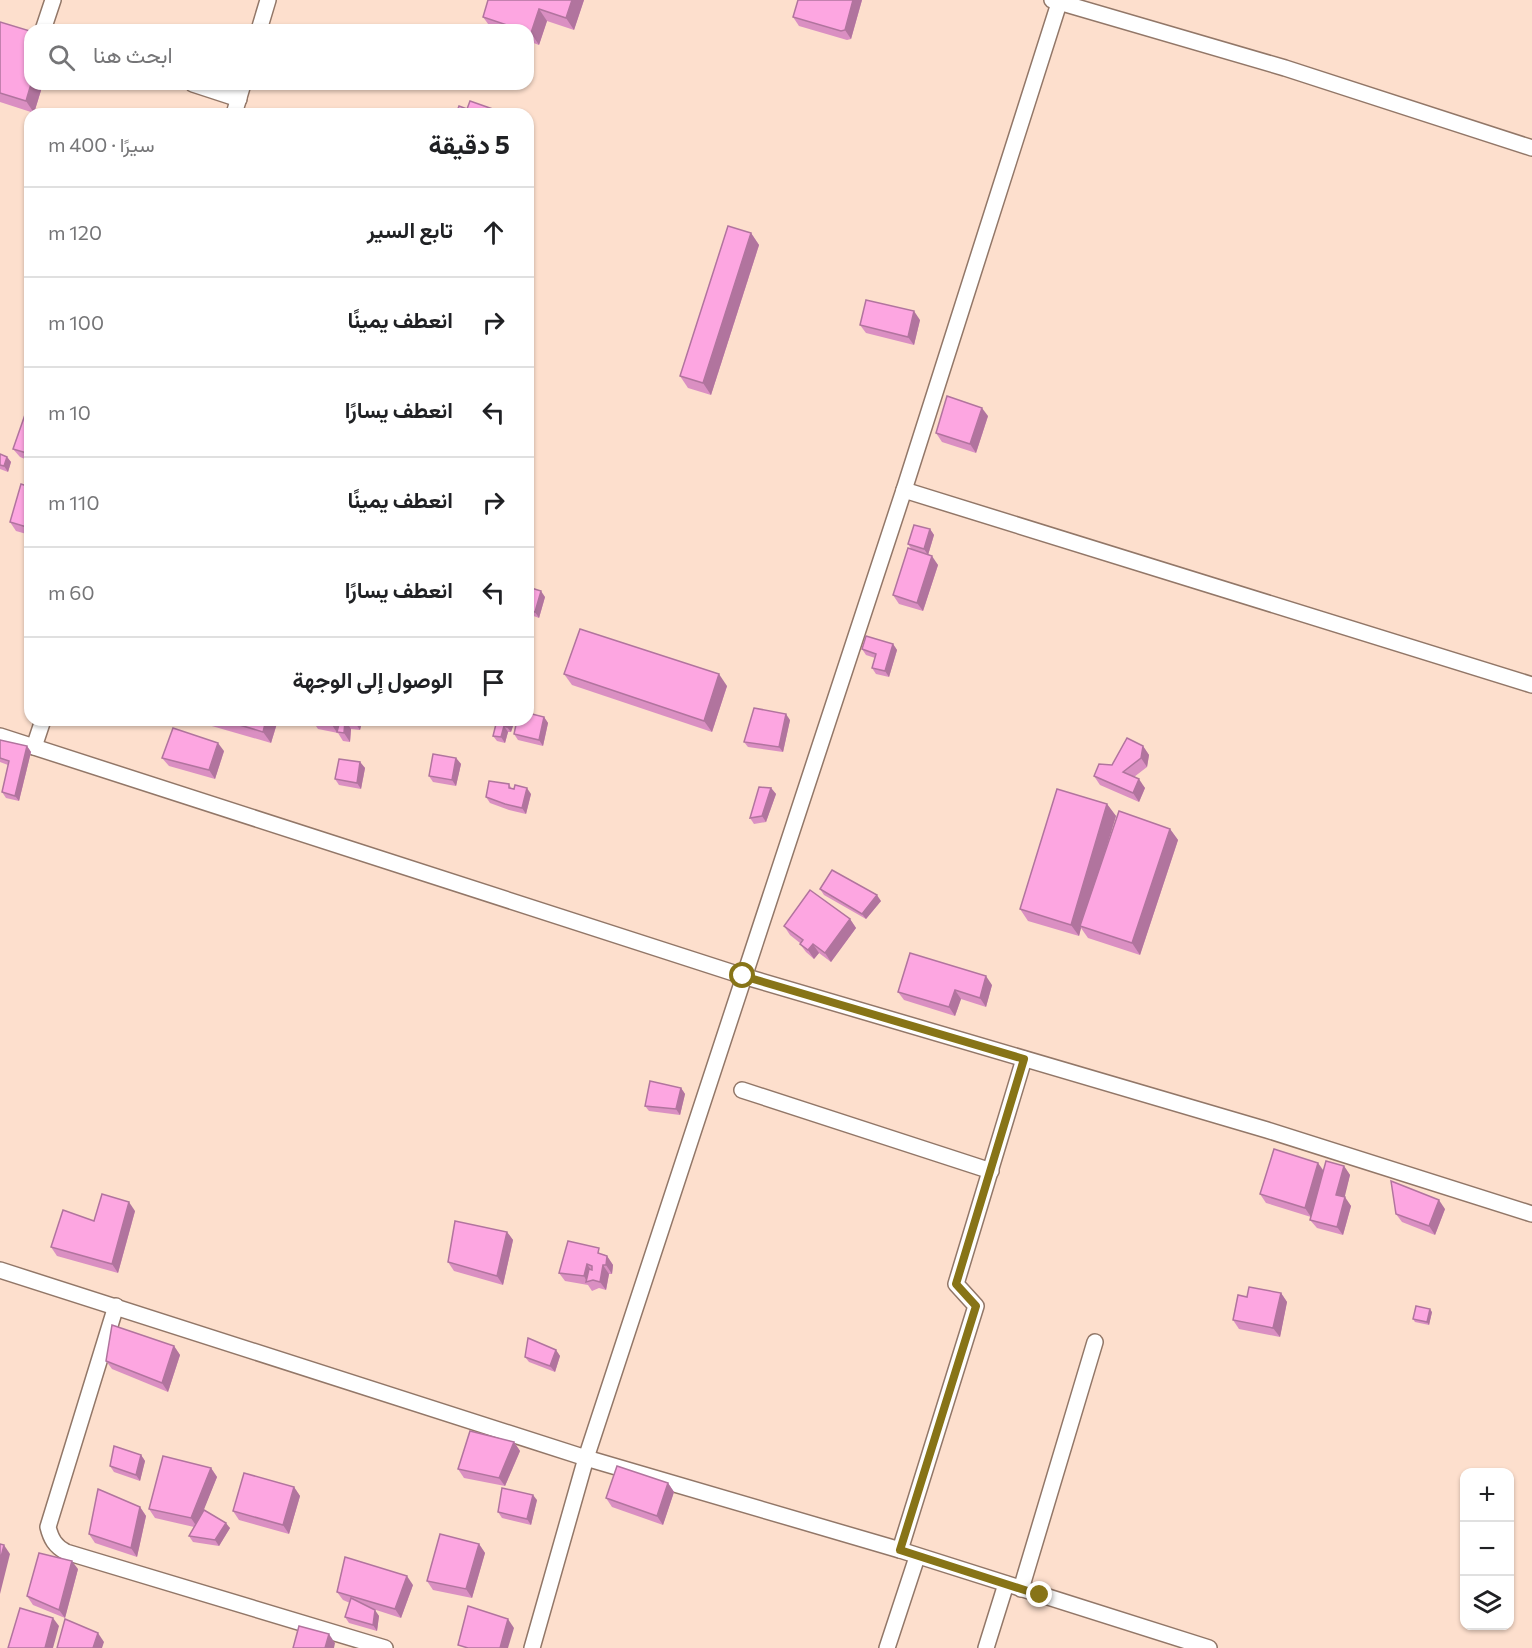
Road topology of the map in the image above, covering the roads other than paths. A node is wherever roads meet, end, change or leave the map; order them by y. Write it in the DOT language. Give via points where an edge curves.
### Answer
graph roads {
  1 [pos="52,0"];
  2 [pos="268,0"];
  3 [pos="1057,1"];
  4 [pos="45,24"];
  5 [pos="261,24"];
  6 [pos="241,91"];
  7 [pos="236,108"];
  8 [pos="1532,148"];
  9 [pos="904,490"];
  10 [pos="1532,685"];
  11 [pos="41,726"];
  12 [pos="0,736"];
  13 [pos="34,747"];
  14 [pos="743,976"];
  15 [pos="1024,1059"];
  16 [pos="742,1090"];
  17 [pos="991,1171"];
  18 [pos="1532,1214"];
  19 [pos="0,1270"];
  20 [pos="116,1306"];
  21 [pos="1095,1342"];
  22 [pos="586,1458"];
  23 [pos="900,1550"];
  24 [pos="917,1557"];
  25 [pos="1013,1587"];
  26 [pos="385,1648"];
  27 [pos="532,1648"];
  28 [pos="887,1648"];
  29 [pos="986,1648"];
  30 [pos="1209,1648"];
  1 -- 4 [label="street"];
  2 -- 5 [label="street"];
  3 -- 8 [label="street" via="1285,68"];
  3 -- 9 [label="street"];
  6 -- 7 [label="street"];
  9 -- 10 [label="street"];
  9 -- 14 [label="street"];
  11 -- 13 [label="street"];
  12 -- 13 [label="street"];
  13 -- 14 [label="street"];
  14 -- 15 [label="street"];
  14 -- 22 [label="street"];
  15 -- 17 [label="street"];
  15 -- 18 [label="street" via="1267,1130"];
  16 -- 17 [label="street"];
  17 -- 23 [label="street" via="956,1284 976,1306"];
  19 -- 20 [label="street"];
  20 -- 22 [label="street"];
  20 -- 26 [label="street" via="48,1527 53,1541 66,1552"];
  21 -- 25 [label="street"];
  22 -- 23 [label="street"];
  22 -- 27 [label="street"];
  23 -- 24 [label="street"];
  24 -- 25 [label="street"];
  24 -- 28 [label="street"];
  25 -- 29 [label="street"];
  25 -- 30 [label="street"];
}
